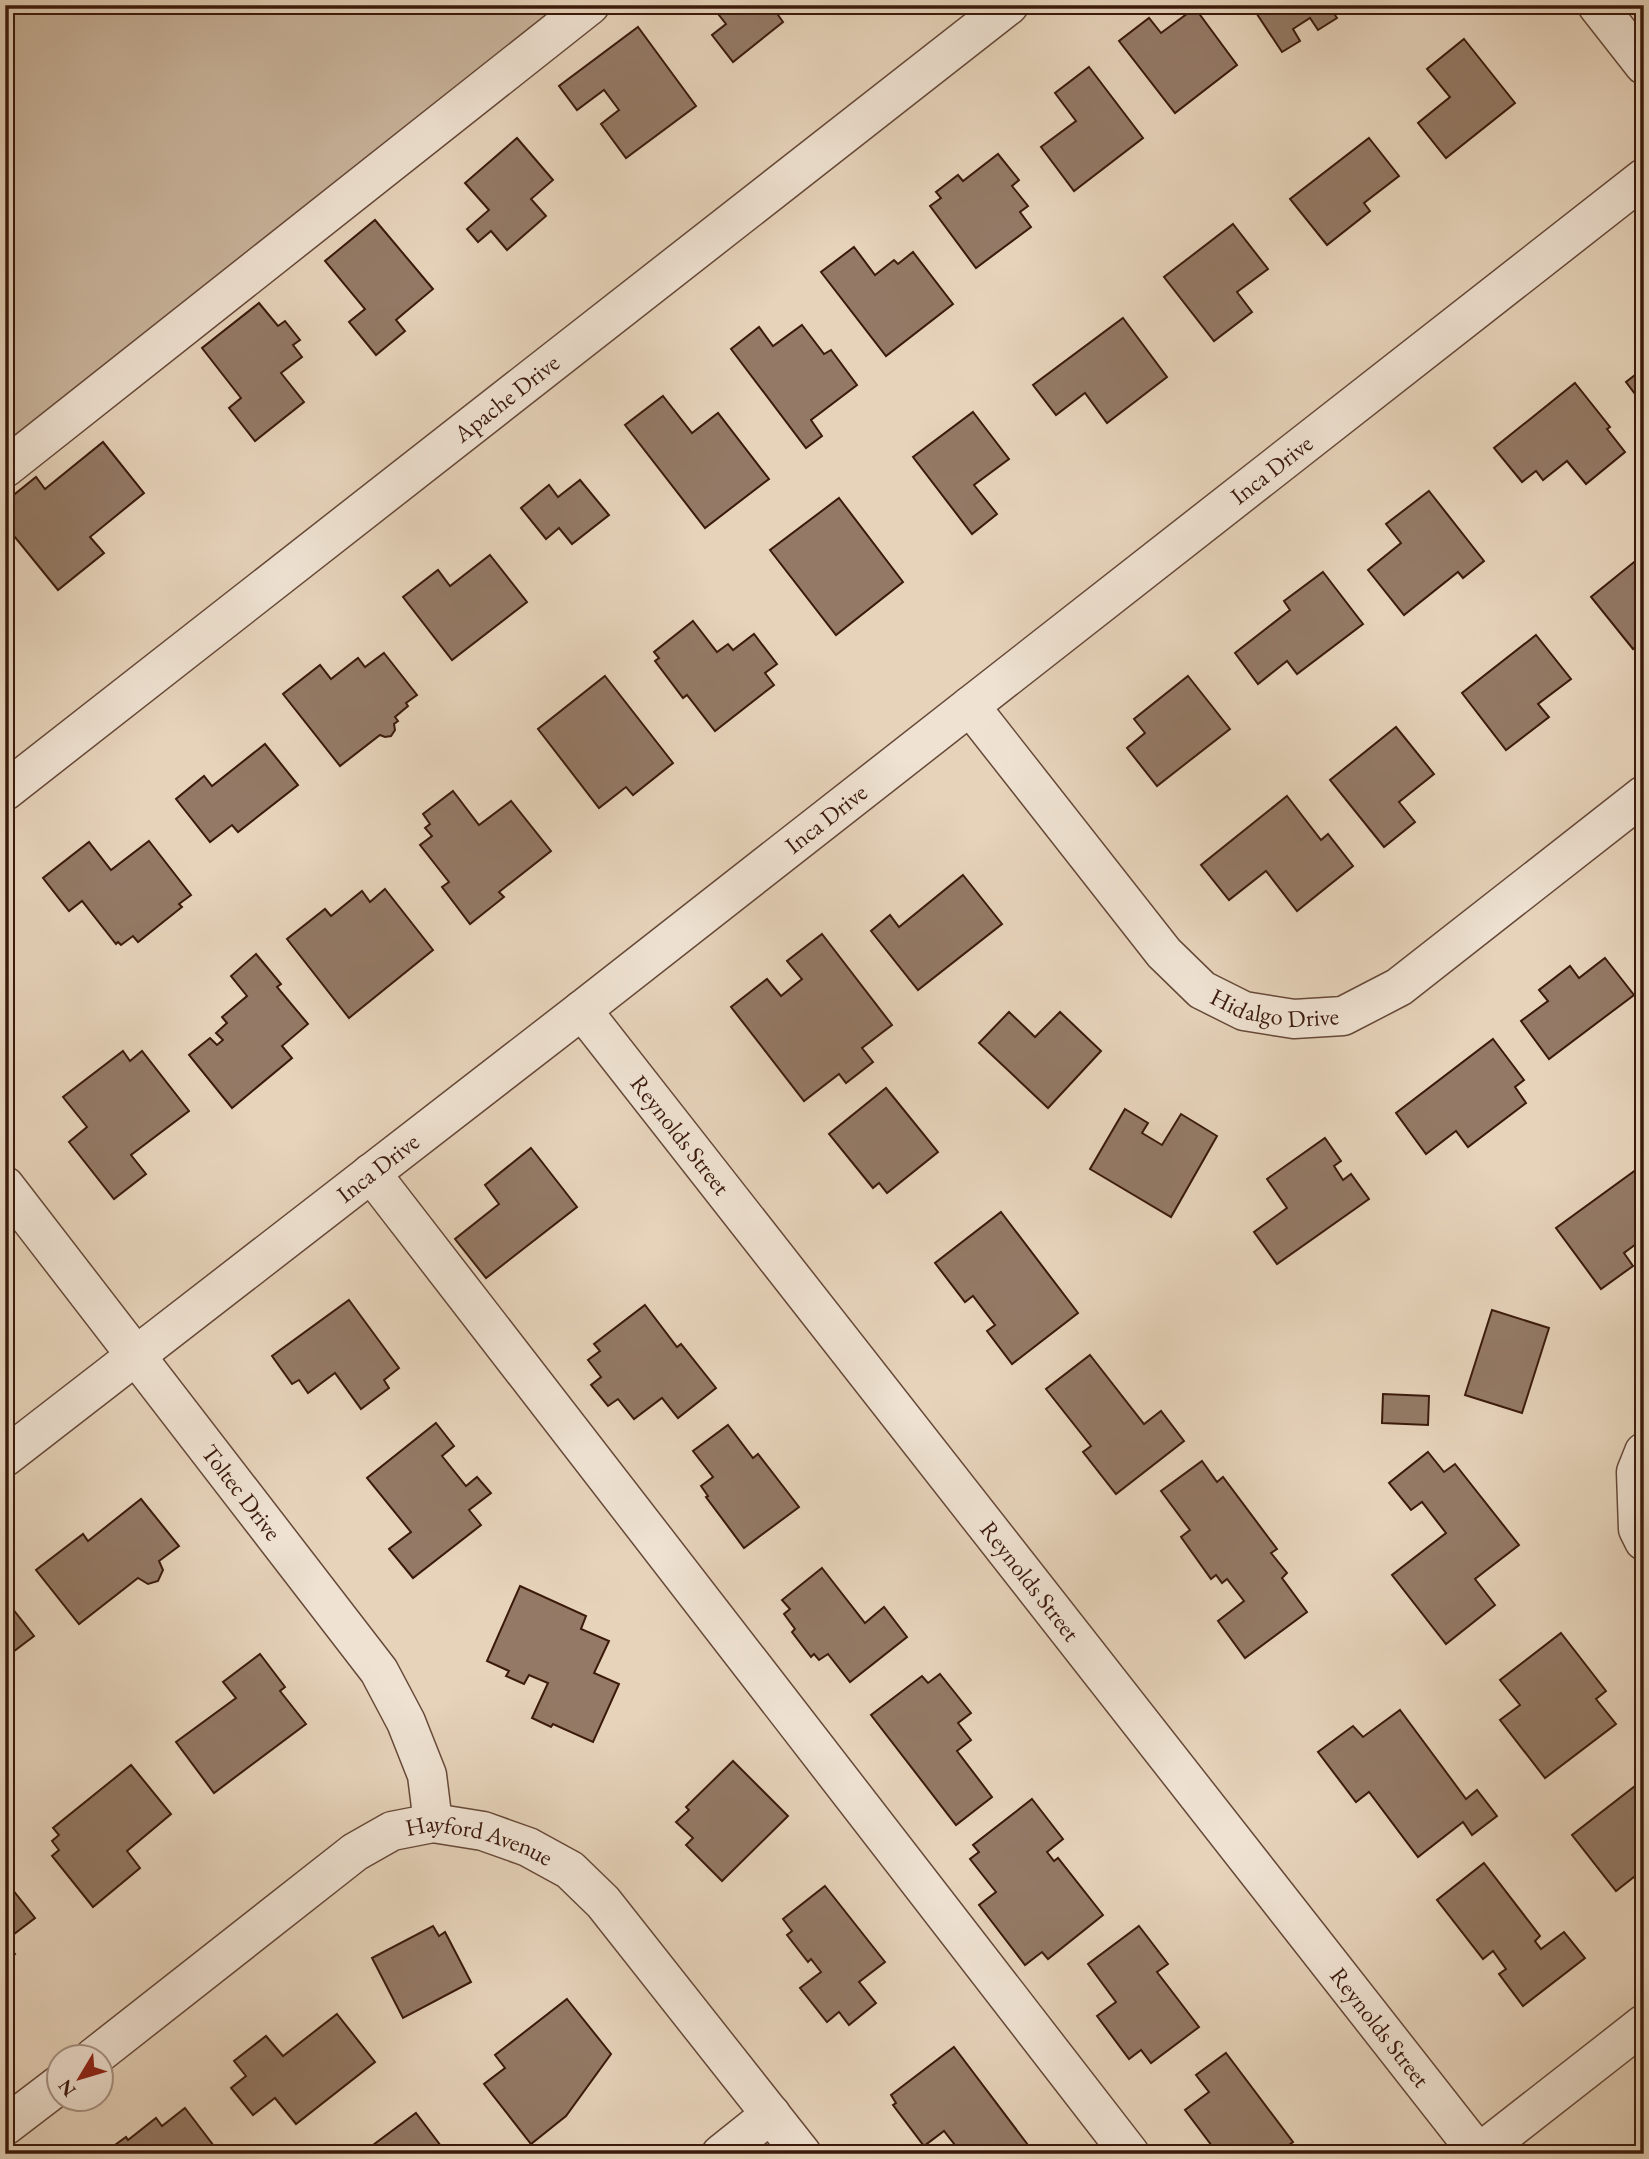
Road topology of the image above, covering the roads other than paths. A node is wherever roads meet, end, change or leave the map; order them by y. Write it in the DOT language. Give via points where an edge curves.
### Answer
graph roads {
  1 [pos="590,5"];
  2 [pos="1009,5"];
  3 [pos="1597,5"];
  4 [pos="1644,65"];
  5 [pos="1644,178"];
  6 [pos="5,468"];
  7 [pos="970,706"];
  8 [pos="5,791"];
  9 [pos="1644,795"];
  10 [pos="582,1010"];
  11 [pos="371,1173"];
  12 [pos="5,1186"];
  13 [pos="136,1355"];
  14 [pos="1644,1452"];
  15 [pos="5,1457"];
  16 [pos="1644,1541"];
  17 [pos="433,1823"];
  18 [pos="1644,2024"];
  19 [pos="110,2044"];
  20 [pos="46,2095"];
  21 [pos="771,2114"];
  22 [pos="5,2126"];
  23 [pos="721,2154"];
  24 [pos="802,2154"];
  25 [pos="1130,2154"];
  26 [pos="1479,2154"];
  1 -- 6 [label="street"];
  2 -- 8 [label="street, Apache Drive"];
  3 -- 4 [label="street"];
  5 -- 7 [label="street, Inca Drive"];
  7 -- 9 [label="street, Hidalgo Drive" via="1164,953 1202,990 1244,1011 1294,1019 1343,1016 1399,987"];
  7 -- 10 [label="street, Inca Drive"];
  10 -- 11 [label="street, Inca Drive"];
  10 -- 26 [label="street, Reynolds Street"];
  11 -- 13 [label="street, Inca Drive"];
  11 -- 25 [label="street"];
  12 -- 13 [label="street, Toltec Drive"];
  13 -- 15 [label="street, Inca Drive"];
  13 -- 17 [label="street, Toltec Drive" via="379,1671 427,1775"];
  14 -- 16 [label="street" via="1636,1472 1638,1529"];
  17 -- 19 [label="street, Hayford Avenue" via="392,1831 355,1852"];
  17 -- 21 [label="street, Hayford Avenue" via="483,1831 528,1847 570,1870 603,1902"];
  18 -- 26 [label="street"];
  20 -- 22 [label="street"];
  21 -- 23 [label="street"];
  21 -- 24 [label="street, Hayford Avenue"];
}
